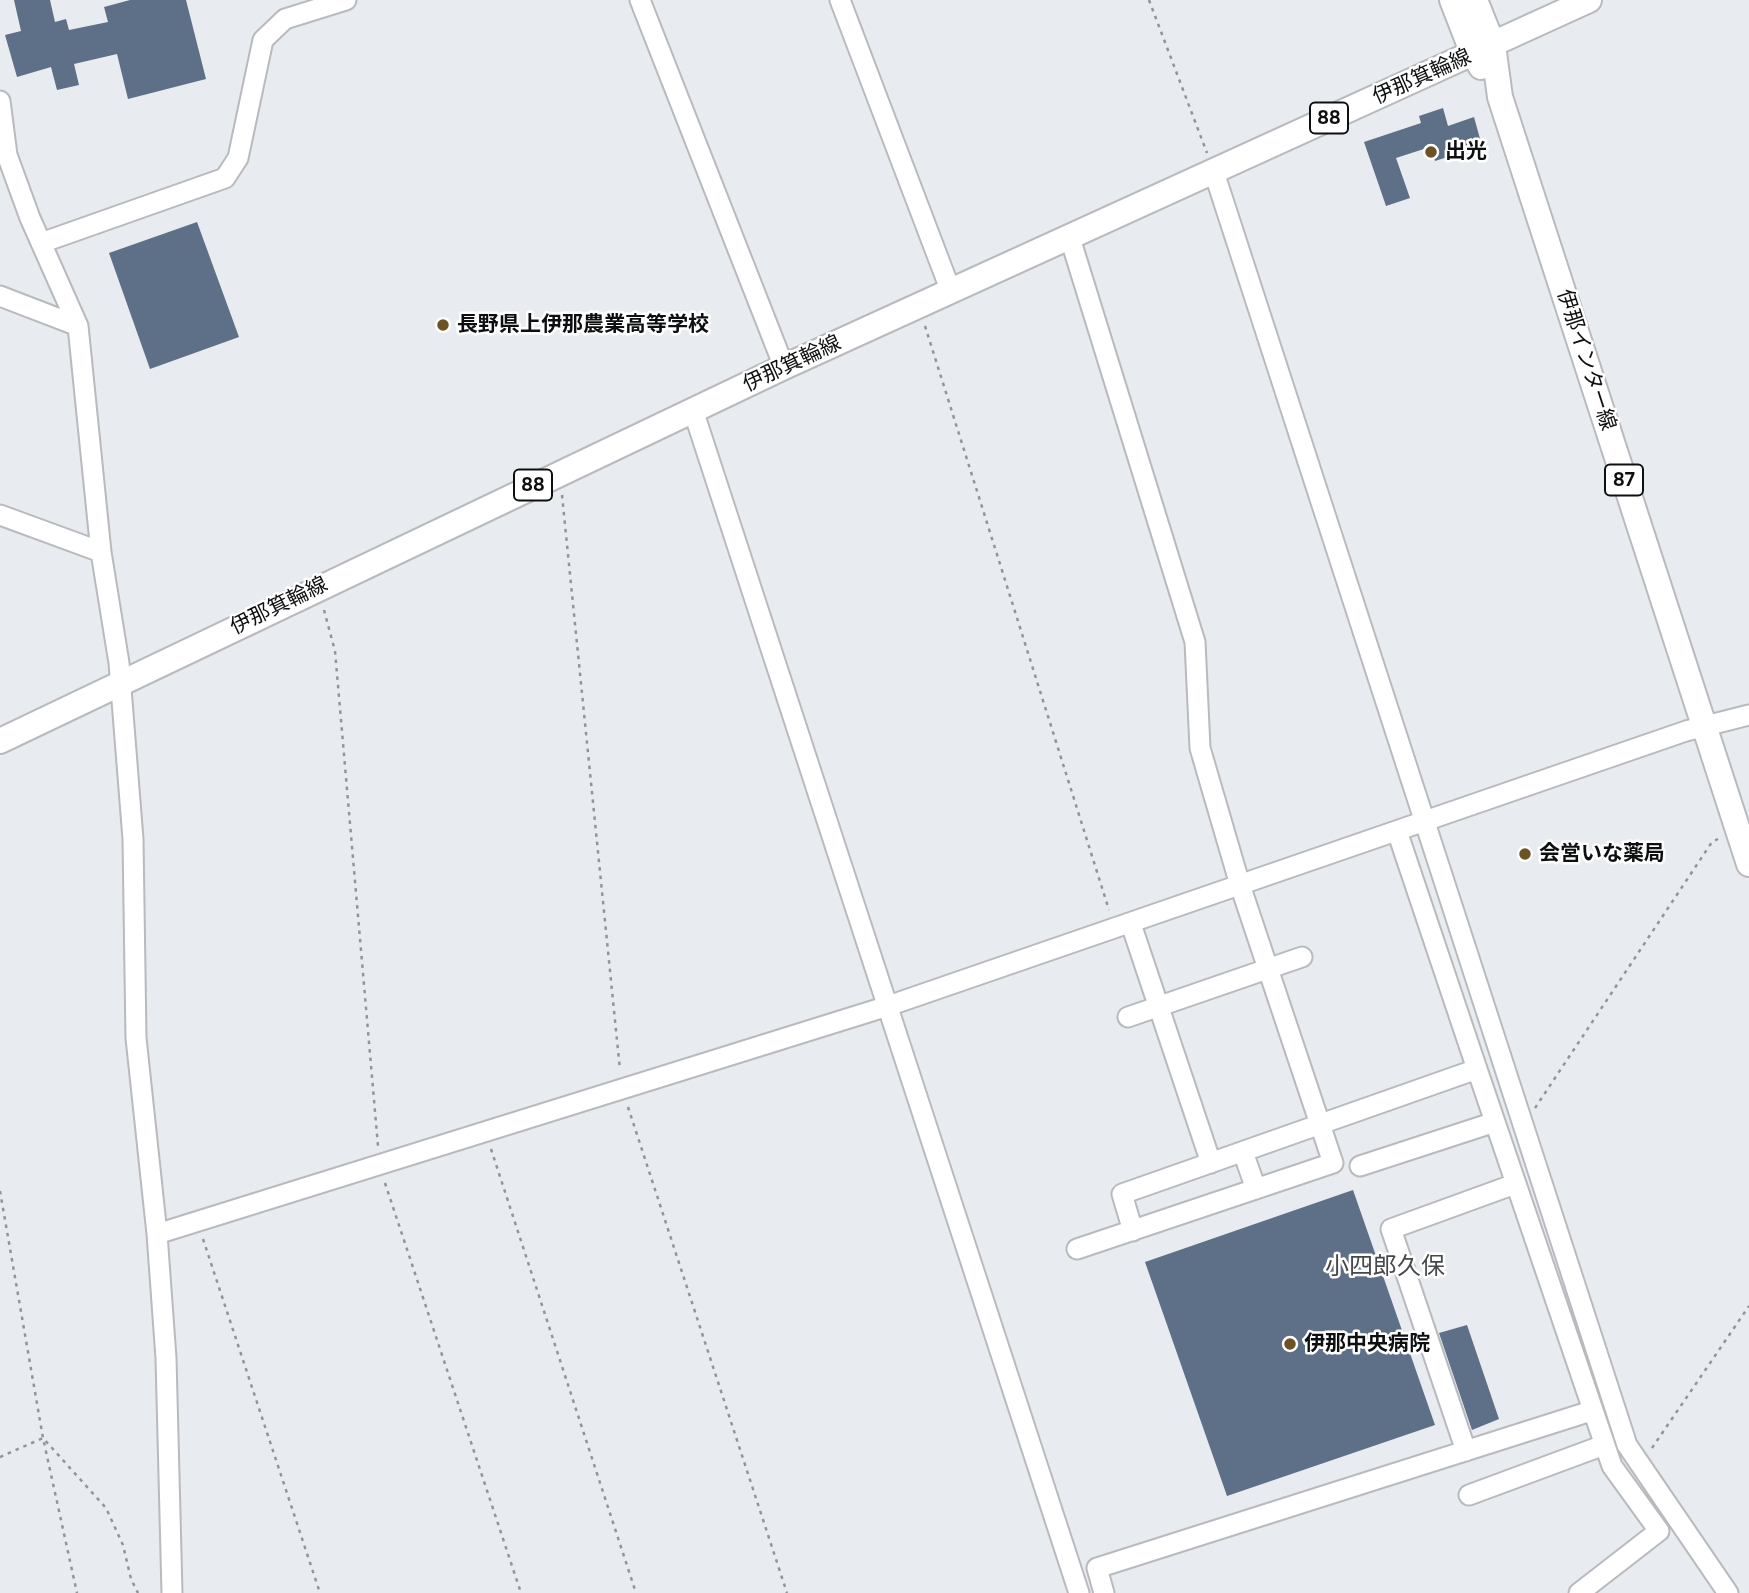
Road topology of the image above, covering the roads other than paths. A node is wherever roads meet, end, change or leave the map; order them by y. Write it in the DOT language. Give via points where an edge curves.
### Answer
graph roads {
  1 [pos="346,0"];
  2 [pos="640,0"];
  3 [pos="840,0"];
  4 [pos="1452,0"];
  5 [pos="1475,0"];
  6 [pos="1589,0"];
  7 [pos="1483,50"];
  8 [pos="0,101"];
  9 [pos="1213,169"];
  10 [pos="1070,238"];
  11 [pos="41,243"];
  12 [pos="950,289"];
  13 [pos="0,296"];
  14 [pos="78,326"];
  15 [pos="784,366"];
  16 [pos="693,410"];
  17 [pos="0,515"];
  18 [pos="101,552"];
  19 [pos="120,684"];
  20 [pos="1749,715"];
  21 [pos="1702,726"];
  22 [pos="0,741"];
  23 [pos="1426,821"];
  24 [pos="1397,831"];
  25 [pos="1749,864"];
  26 [pos="1240,885"];
  27 [pos="1123,927"];
  28 [pos="1302,957"];
  29 [pos="1268,969"];
  30 [pos="888,1006"];
  31 [pos="1159,1007"];
  32 [pos="1128,1017"];
  33 [pos="1477,1069"];
  34 [pos="1495,1122"];
  35 [pos="1319,1126"];
  36 [pos="1243,1152"];
  37 [pos="1211,1163"];
  38 [pos="1360,1166"];
  39 [pos="1515,1184"];
  40 [pos="1256,1189"];
  41 [pos="1133,1231"];
  42 [pos="157,1234"];
  43 [pos="1077,1249"];
  44 [pos="1591,1411"];
  45 [pos="1604,1445"];
  46 [pos="1466,1451"];
  47 [pos="1469,1496"];
  48 [pos="172,1593"];
  49 [pos="1079,1593"];
  50 [pos="1104,1593"];
  51 [pos="1579,1593"];
  52 [pos="1727,1593"];
  1 -- 11 [label="street" via="285,19 263,40 238,158 225,178"];
  2 -- 15 [label="street"];
  3 -- 12 [label="street"];
  4 -- 7 [label="main road, 伊那インター線 / 87"];
  5 -- 7 [label="main road, 伊那インター線 / 87"];
  6 -- 7 [label="main road, 伊那箕輪線 / 88"];
  7 -- 9 [label="main road, 伊那箕輪線 / 88"];
  7 -- 21 [label="main road, 伊那インター線 / 87"];
  8 -- 11 [label="street" via="7,155"];
  9 -- 10 [label="main road, 伊那箕輪線 / 88"];
  9 -- 23 [label="street"];
  10 -- 12 [label="main road, 伊那箕輪線 / 88"];
  10 -- 26 [label="street" via="1195,642 1200,748"];
  11 -- 14 [label="street"];
  12 -- 15 [label="main road, 伊那箕輪線 / 88"];
  13 -- 14 [label="street"];
  14 -- 18 [label="street"];
  15 -- 16 [label="main road, 伊那箕輪線 / 88"];
  16 -- 19 [label="main road, 伊那箕輪線 / 88"];
  16 -- 30 [label="street"];
  17 -- 18 [label="street"];
  18 -- 19 [label="street"];
  19 -- 22 [label="main road, 伊那箕輪線 / 88"];
  19 -- 42 [label="street" via="134,839 136,1038"];
  20 -- 21 [label="street"];
  21 -- 23 [label="street"];
  21 -- 25 [label="main road, 伊那インター線 / 87"];
  23 -- 24 [label="street"];
  23 -- 52 [label="street" via="1627,1445"];
  24 -- 26 [label="street"];
  24 -- 33 [label="street"];
  26 -- 27 [label="street"];
  26 -- 29 [label="street"];
  27 -- 30 [label="street"];
  27 -- 31 [label="street"];
  28 -- 29 [label="street"];
  29 -- 31 [label="street"];
  29 -- 35 [label="street"];
  30 -- 42 [label="street"];
  30 -- 49 [label="street"];
  31 -- 32 [label="street"];
  31 -- 37 [label="street"];
  33 -- 34 [label="street"];
  33 -- 35 [label="street"];
  34 -- 38 [label="street"];
  34 -- 39 [label="street"];
  35 -- 36 [label="street"];
  35 -- 40 [label="street" via="1333,1163"];
  36 -- 37 [label="street"];
  36 -- 40 [label="street"];
  37 -- 41 [label="street" via="1122,1194"];
  39 -- 44 [label="street"];
  39 -- 46 [label="street" via="1391,1229"];
  40 -- 41 [label="street"];
  41 -- 43 [label="street"];
  42 -- 48 [label="street" via="166,1358"];
  44 -- 45 [label="street"];
  44 -- 46 [label="street"];
  45 -- 47 [label="street"];
  45 -- 51 [label="street" via="1612,1466 1659,1531"];
  46 -- 50 [label="street" via="1097,1568"];
}
